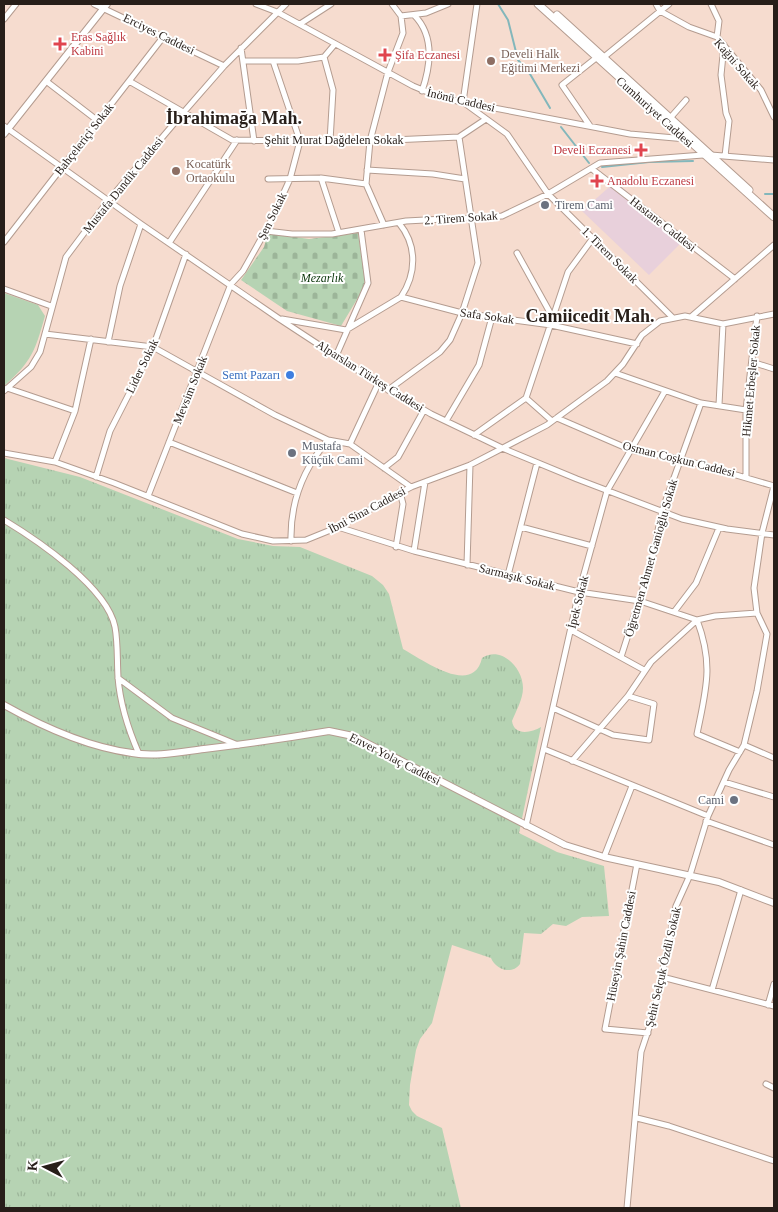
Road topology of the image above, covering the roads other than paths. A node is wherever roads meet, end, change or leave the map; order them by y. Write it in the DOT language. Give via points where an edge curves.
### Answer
graph roads {
  1 [pos="16,4"];
  2 [pos="94,4"];
  3 [pos="256,4"];
  4 [pos="286,4"];
  5 [pos="332,4"];
  6 [pos="392,4"];
  7 [pos="448,4"];
  8 [pos="477,4"];
  9 [pos="538,4"];
  10 [pos="544,4"];
  11 [pos="656,4"];
  12 [pos="669,4"];
  13 [pos="711,4"];
  14 [pos="106,6"];
  15 [pos="660,11"];
  16 [pos="277,12"];
  17 [pos="414,15"];
  18 [pos="401,16"];
  19 [pos="4,19"];
  20 [pos="300,24"];
  21 [pos="164,36"];
  22 [pos="717,37"];
  23 [pos="335,44"];
  24 [pos="724,45"];
  25 [pos="241,48"];
  26 [pos="324,57"];
  27 [pos="600,57"];
  28 [pos="243,61"];
  29 [pos="273,61"];
  30 [pos="224,66"];
  31 [pos="388,72"];
  32 [pos="46,81"];
  33 [pos="129,81"];
  34 [pos="422,91"];
  35 [pos="686,100"];
  36 [pos="463,102"];
  37 [pos="183,113"];
  38 [pos="671,117"];
  39 [pos="774,117"];
  40 [pos="486,119"];
  41 [pos="98,121"];
  42 [pos="590,126"];
  43 [pos="6,127"];
  44 [pos="4,134"];
  45 [pos="459,137"];
  46 [pos="686,139"];
  47 [pos="237,140"];
  48 [pos="254,140"];
  49 [pos="300,141"];
  50 [pos="330,141"];
  51 [pos="370,141"];
  52 [pos="707,155"];
  53 [pos="725,156"];
  54 [pos="774,160"];
  55 [pos="62,168"];
  56 [pos="592,169"];
  57 [pos="367,170"];
  58 [pos="321,178"];
  59 [pos="268,179"];
  60 [pos="290,179"];
  61 [pos="465,179"];
  62 [pos="366,184"];
  63 [pos="548,194"];
  64 [pos="108,201"];
  65 [pos="774,216"];
  66 [pos="472,219"];
  67 [pos="399,222"];
  68 [pos="141,224"];
  69 [pos="384,225"];
  70 [pos="362,230"];
  71 [pos="266,231"];
  72 [pos="339,233"];
  73 [pos="593,238"];
  74 [pos="4,242"];
  75 [pos="169,242"];
  76 [pos="774,245"];
  77 [pos="186,254"];
  78 [pos="517,254"];
  79 [pos="735,279"];
  80 [pos="231,284"];
  81 [pos="4,289"];
  82 [pos="401,297"];
  83 [pos="51,306"];
  84 [pos="462,313"];
  85 [pos="774,314"];
  86 [pos="757,316"];
  87 [pos="492,317"];
  88 [pos="672,317"];
  89 [pos="691,317"];
  90 [pos="278,318"];
  91 [pos="553,318"];
  92 [pos="551,324"];
  93 [pos="724,324"];
  94 [pos="346,330"];
  95 [pos="45,334"];
  96 [pos="91,340"];
  97 [pos="108,342"];
  98 [pos="636,344"];
  99 [pos="153,347"];
  100 [pos="336,356"];
  101 [pos="752,362"];
  102 [pos="774,369"];
  103 [pos="198,371"];
  104 [pos="615,373"];
  105 [pos="378,384"];
  106 [pos="5,389"];
  107 [pos="388,390"];
  108 [pos="665,390"];
  109 [pos="526,398"];
  110 [pos="700,403"];
  111 [pos="719,405"];
  112 [pos="424,410"];
  113 [pos="746,410"];
  114 [pos="75,411"];
  115 [pos="555,420"];
  116 [pos="446,422"];
  117 [pos="474,435"];
  118 [pos="328,440"];
  119 [pos="169,442"];
  120 [pos="350,444"];
  121 [pos="502,448"];
  122 [pos="631,450"];
  123 [pos="4,452"];
  124 [pos="681,459"];
  125 [pos="55,462"];
  126 [pos="537,463"];
  127 [pos="470,465"];
  128 [pos="384,468"];
  129 [pos="746,476"];
  130 [pos="96,477"];
  131 [pos="425,482"];
  132 [pos="774,486"];
  133 [pos="411,487"];
  134 [pos="607,491"];
  135 [pos="297,492"];
  136 [pos="400,492"];
  137 [pos="148,496"];
  138 [pos="662,511"];
  139 [pos="4,520"];
  140 [pos="338,527"];
  141 [pos="521,527"];
  142 [pos="718,528"];
  143 [pos="762,533"];
  144 [pos="774,535"];
  145 [pos="291,541"];
  146 [pos="396,546"];
  147 [pos="592,546"];
  148 [pos="414,552"];
  149 [pos="467,565"];
  150 [pos="508,575"];
  151 [pos="579,592"];
  152 [pos="640,601"];
  153 [pos="674,612"];
  154 [pos="757,613"];
  155 [pos="697,620"];
  156 [pos="571,630"];
  157 [pos="767,634"];
  158 [pos="774,636"];
  159 [pos="621,657"];
  160 [pos="644,670"];
  161 [pos="118,678"];
  162 [pos="628,696"];
  163 [pos="4,705"];
  164 [pos="553,708"];
  165 [pos="599,730"];
  166 [pos="238,745"];
  167 [pos="744,745"];
  168 [pos="544,749"];
  169 [pos="740,752"];
  170 [pos="139,754"];
  171 [pos="774,758"];
  172 [pos="572,761"];
  173 [pos="724,782"];
  174 [pos="632,786"];
  175 [pos="774,797"];
  176 [pos="707,818"];
  177 [pos="526,826"];
  178 [pos="774,845"];
  179 [pos="604,857"];
  180 [pos="637,864"];
  181 [pos="690,875"];
  182 [pos="741,890"];
  183 [pos="774,903"];
  184 [pos="662,977"];
  185 [pos="774,984"];
  186 [pos="712,990"];
  187 [pos="771,1005"];
  188 [pos="648,1033"];
  189 [pos="766,1084"];
  190 [pos="774,1088"];
  191 [pos="637,1118"];
  192 [pos="774,1161"];
  193 [pos="627,1208"];
  1 -- 19 [label="street"];
  2 -- 14 [label="street, Erciyes Caddesi"];
  3 -- 16 [label="street, İnönü Caddesi"];
  4 -- 16 [label="street, Mustafa Dandik Caddesi"];
  5 -- 20 [label="street"];
  6 -- 18 [label="street"];
  7 -- 17 [label="street"];
  8 -- 36 [label="street"];
  9 -- 27 [label="main road, Cumhuriyet Caddesi"];
  10 -- 27 [label="main road, Cumhuriyet Caddesi"];
  11 -- 15 [label="street"];
  12 -- 15 [label="street"];
  13 -- 22 [label="street" via="719,21"];
  14 -- 21 [label="street, Erciyes Caddesi"];
  14 -- 32 [label="street"];
  15 -- 22 [label="street, Kağni Sokak" via="689,27"];
  15 -- 27 [label="street"];
  16 -- 20 [label="street, İnönü Caddesi"];
  16 -- 25 [label="street, Mustafa Dandik Caddesi"];
  17 -- 18 [label="street"];
  17 -- 34 [label="street" via="424,27 429,42 428,68"];
  18 -- 31 [label="street" via="402,37"];
  20 -- 23 [label="street, İnönü Caddesi"];
  21 -- 30 [label="street, Erciyes Caddesi"];
  21 -- 33 [label="street, Bahçeleriçi Sokak"];
  22 -- 24 [label="street, Kağni Sokak"];
  23 -- 26 [label="street"];
  23 -- 31 [label="street, İnönü Caddesi"];
  24 -- 39 [label="street, Kağni Sokak" via="761,90"];
  24 -- 53 [label="street" via="721,75 730,121"];
  25 -- 28 [label="street"];
  25 -- 30 [label="street, Mustafa Dandik Caddesi"];
  26 -- 29 [label="street" via="298,62"];
  26 -- 50 [label="street" via="333,90"];
  27 -- 38 [label="main road, Cumhuriyet Caddesi"];
  27 -- 42 [label="street" via="562,85"];
  27 -- 46 [label="main road, Cumhuriyet Caddesi"];
  28 -- 29 [label="street"];
  28 -- 48 [label="street"];
  29 -- 49 [label="street"];
  30 -- 37 [label="street, Mustafa Dandik Caddesi"];
  31 -- 34 [label="street, İnönü Caddesi"];
  31 -- 51 [label="street"];
  32 -- 41 [label="street"];
  32 -- 43 [label="street"];
  33 -- 37 [label="street, Şehit Murat Dağdelen Sokak"];
  33 -- 41 [label="street, Bahçeleriçi Sokak"];
  34 -- 36 [label="street, İnönü Caddesi"];
  35 -- 38 [label="street"];
  36 -- 40 [label="street, 1. Tirem Sokak"];
  36 -- 42 [label="street, İnönü Caddesi"];
  37 -- 47 [label="street, Şehit Murat Dağdelen Sokak"];
  37 -- 64 [label="street, Mustafa Dandik Caddesi"];
  38 -- 52 [label="main road, Cumhuriyet Caddesi"];
  40 -- 45 [label="street"];
  40 -- 63 [label="street, 1. Tirem Sokak" via="507,134"];
  41 -- 55 [label="street, Bahçeleriçi Sokak"];
  42 -- 46 [label="street, İnönü Caddesi" via="647,137"];
  43 -- 44 [label="street"];
  43 -- 55 [label="street, Alparslan Türkeş Caddesi"];
  45 -- 51 [label="street, Şehit Murat Dağdelen Sokak"];
  45 -- 61 [label="street"];
  46 -- 52 [label="main road, Cumhuriyet Caddesi"];
  47 -- 48 [label="street, Şehit Murat Dağdelen Sokak"];
  47 -- 75 [label="street"];
  48 -- 49 [label="street, Şehit Murat Dağdelen Sokak"];
  49 -- 50 [label="street, Şehit Murat Dağdelen Sokak"];
  49 -- 60 [label="street, Şen Sokak"];
  50 -- 51 [label="street, Şehit Murat Dağdelen Sokak"];
  51 -- 57 [label="street"];
  52 -- 53 [label="street, 2. Tirem Sokak"];
  52 -- 56 [label="street, 2. Tirem Sokak" via="600,162"];
  52 -- 65 [label="main road, Cumhuriyet Caddesi"];
  53 -- 54 [label="street, 2. Tirem Sokak"];
  55 -- 64 [label="street, Alparslan Türkeş Caddesi"];
  55 -- 74 [label="street, Bahçeleriçi Sokak"];
  56 -- 63 [label="street, 2. Tirem Sokak"];
  56 -- 79 [label="street, Hastane Caddesi"];
  57 -- 61 [label="street"];
  57 -- 62 [label="street"];
  58 -- 60 [label="street"];
  58 -- 62 [label="street"];
  58 -- 72 [label="street"];
  59 -- 60 [label="street"];
  60 -- 71 [label="street, Şen Sokak"];
  61 -- 66 [label="street"];
  62 -- 69 [label="street"];
  63 -- 66 [label="street, 2. Tirem Sokak" via="502,216"];
  63 -- 73 [label="street, 1. Tirem Sokak"];
  64 -- 68 [label="street, Alparslan Türkeş Caddesi"];
  64 -- 83 [label="street, Mustafa Dandik Caddesi" via="66,257"];
  66 -- 67 [label="street, 2. Tirem Sokak"];
  66 -- 84 [label="street" via="478,263"];
  67 -- 69 [label="street, 2. Tirem Sokak"];
  67 -- 82 [label="street" via="410,241 413,261 410,280"];
  68 -- 75 [label="street, Alparslan Türkeş Caddesi"];
  68 -- 97 [label="street" via="120,286"];
  69 -- 70 [label="street, 2. Tirem Sokak"];
  70 -- 72 [label="street, 2. Tirem Sokak"];
  70 -- 94 [label="street" via="368,283"];
  71 -- 72 [label="street, 2. Tirem Sokak"];
  71 -- 80 [label="street, Şen Sokak" via="243,271"];
  73 -- 88 [label="street, 1. Tirem Sokak"];
  73 -- 91 [label="street" via="568,272"];
  75 -- 77 [label="street, Alparslan Türkeş Caddesi"];
  76 -- 79 [label="street"];
  77 -- 80 [label="street, Alparslan Türkeş Caddesi"];
  77 -- 99 [label="street, Lider Sokak"];
  78 -- 91 [label="street"];
  79 -- 89 [label="street"];
  80 -- 90 [label="street, Alparslan Türkeş Caddesi"];
  80 -- 103 [label="street, Mevsim Sokak"];
  81 -- 83 [label="street"];
  82 -- 84 [label="street, Safa Sokak"];
  82 -- 94 [label="street"];
  83 -- 95 [label="street, Mustafa Dandik Caddesi"];
  84 -- 87 [label="street, Safa Sokak"];
  84 -- 107 [label="street" via="454,334 440,352"];
  85 -- 86 [label="street"];
  86 -- 93 [label="street"];
  86 -- 101 [label="street, Hikmet Erbeşler Sokak"];
  87 -- 92 [label="street, Safa Sokak"];
  87 -- 116 [label="street" via="479,365"];
  88 -- 89 [label="street, İbni Sina Caddesi"];
  88 -- 98 [label="street, İbni Sina Caddesi" via="650,327"];
  89 -- 93 [label="street, İbni Sina Caddesi"];
  90 -- 94 [label="street"];
  90 -- 100 [label="street, Alparslan Türkeş Caddesi"];
  91 -- 92 [label="street"];
  92 -- 98 [label="street, Safa Sokak"];
  92 -- 109 [label="street"];
  93 -- 111 [label="street"];
  94 -- 100 [label="street"];
  95 -- 96 [label="street"];
  95 -- 106 [label="street, Mustafa Dandik Caddesi" via="31,367"];
  96 -- 97 [label="street"];
  96 -- 114 [label="street"];
  97 -- 99 [label="street"];
  98 -- 104 [label="street, İbni Sina Caddesi"];
  99 -- 103 [label="street"];
  99 -- 130 [label="street, Lider Sokak" via="115,419"];
  100 -- 105 [label="street, Alparslan Türkeş Caddesi"];
  101 -- 102 [label="street"];
  101 -- 113 [label="street, Hikmet Erbeşler Sokak"];
  103 -- 118 [label="street" via="275,415"];
  103 -- 119 [label="street, Mevsim Sokak"];
  104 -- 108 [label="street"];
  104 -- 115 [label="street, İbni Sina Caddesi"];
  105 -- 107 [label="street, Alparslan Türkeş Caddesi"];
  105 -- 120 [label="street"];
  106 -- 114 [label="street"];
  107 -- 112 [label="street, Alparslan Türkeş Caddesi"];
  108 -- 110 [label="street"];
  108 -- 122 [label="street, İpek Sokak"];
  109 -- 115 [label="street, Osman Coşkun Caddesi"];
  109 -- 117 [label="street"];
  110 -- 111 [label="street"];
  110 -- 124 [label="street, Öğretmen Ahmet Ganioğlu Sokak"];
  111 -- 113 [label="street"];
  112 -- 116 [label="street, Alparslan Türkeş Caddesi"];
  112 -- 128 [label="street" via="398,457"];
  113 -- 129 [label="street, Hikmet Erbeşler Sokak"];
  114 -- 125 [label="street"];
  115 -- 121 [label="street, İbni Sina Caddesi"];
  115 -- 122 [label="street, Osman Coşkun Caddesi"];
  116 -- 117 [label="street, Alparslan Türkeş Caddesi"];
  117 -- 121 [label="street, Alparslan Türkeş Caddesi"];
  118 -- 120 [label="street"];
  118 -- 135 [label="street" via="310,463"];
  119 -- 135 [label="street"];
  119 -- 137 [label="street, Mevsim Sokak"];
  120 -- 128 [label="street"];
  121 -- 126 [label="street, Alparslan Türkeş Caddesi"];
  121 -- 127 [label="street, İbni Sina Caddesi"];
  122 -- 124 [label="street, Osman Coşkun Caddesi"];
  122 -- 134 [label="street, İpek Sokak"];
  123 -- 125 [label="street, İbni Sina Caddesi"];
  124 -- 129 [label="street, Osman Coşkun Caddesi"];
  124 -- 138 [label="street, Öğretmen Ahmet Ganioğlu Sokak"];
  125 -- 130 [label="street, İbni Sina Caddesi"];
  126 -- 134 [label="street, Alparslan Türkeş Caddesi"];
  126 -- 141 [label="street"];
  127 -- 131 [label="street, İbni Sina Caddesi"];
  127 -- 149 [label="street"];
  128 -- 133 [label="street"];
  129 -- 132 [label="street, Osman Coşkun Caddesi"];
  130 -- 137 [label="street, İbni Sina Caddesi"];
  131 -- 133 [label="street, İbni Sina Caddesi"];
  131 -- 148 [label="street"];
  132 -- 143 [label="street"];
  133 -- 136 [label="street, İbni Sina Caddesi"];
  134 -- 138 [label="street, Alparslan Türkeş Caddesi"];
  134 -- 147 [label="street, İpek Sokak"];
  135 -- 145 [label="street" via="291,520"];
  136 -- 140 [label="street, İbni Sina Caddesi"];
  136 -- 146 [label="street" via="403,504"];
  137 -- 145 [label="street, İbni Sina Caddesi" via="242,534"];
  138 -- 142 [label="street, Alparslan Türkeş Caddesi"];
  138 -- 152 [label="street, Öğretmen Ahmet Ganioğlu Sokak"];
  139 -- 161 [label="street" via="54,552 108,610 115,629"];
  140 -- 145 [label="street, İbni Sina Caddesi" via="306,540"];
  140 -- 146 [label="street, Sarmaşık Sokak"];
  141 -- 147 [label="street"];
  141 -- 150 [label="street"];
  142 -- 143 [label="street, Alparslan Türkeş Caddesi"];
  142 -- 153 [label="street" via="696,583"];
  143 -- 144 [label="street, Alparslan Türkeş Caddesi"];
  143 -- 154 [label="street" via="754,588"];
  146 -- 148 [label="street, Sarmaşık Sokak"];
  147 -- 151 [label="street, İpek Sokak"];
  148 -- 149 [label="street, Sarmaşık Sokak"];
  149 -- 150 [label="street, Sarmaşık Sokak"];
  150 -- 151 [label="street, Sarmaşık Sokak"];
  151 -- 152 [label="street, Sarmaşık Sokak"];
  151 -- 156 [label="street, İpek Sokak"];
  152 -- 153 [label="street, Sarmaşık Sokak"];
  152 -- 159 [label="street, Öğretmen Ahmet Ganioğlu Sokak"];
  153 -- 155 [label="street, Sarmaşık Sokak"];
  154 -- 155 [label="street"];
  154 -- 157 [label="street"];
  155 -- 160 [label="street"];
  155 -- 169 [label="street" via="706,644 708,668 697,734"];
  156 -- 159 [label="street"];
  156 -- 164 [label="street, İpek Sokak"];
  157 -- 158 [label="street"];
  157 -- 167 [label="street, Şehit Selçuk Özdil Sokak" via="758,691"];
  159 -- 160 [label="street"];
  160 -- 162 [label="street"];
  161 -- 166 [label="street" via="172,718"];
  161 -- 170 [label="street" via="125,715"];
  162 -- 165 [label="street"];
  162 -- 165 [label="street" via="654,704 649,740"];
  163 -- 170 [label="street, Enver Yolaç Caddesi" via="71,736 112,750"];
  164 -- 165 [label="street"];
  164 -- 168 [label="street, İpek Sokak"];
  165 -- 172 [label="street"];
  166 -- 170 [label="street, Enver Yolaç Caddesi" via="157,755"];
  166 -- 177 [label="street, Enver Yolaç Caddesi" via="329,731 346,734"];
  167 -- 169 [label="street, Şehit Selçuk Özdil Sokak"];
  167 -- 171 [label="street"];
  168 -- 172 [label="street"];
  168 -- 177 [label="street, İpek Sokak"];
  169 -- 173 [label="street, Şehit Selçuk Özdil Sokak"];
  172 -- 174 [label="street"];
  173 -- 175 [label="street"];
  173 -- 176 [label="street, Şehit Selçuk Özdil Sokak"];
  174 -- 176 [label="street"];
  174 -- 179 [label="street"];
  176 -- 178 [label="street"];
  176 -- 181 [label="street, Şehit Selçuk Özdil Sokak"];
  177 -- 179 [label="street, Enver Yolaç Caddesi" via="565,845"];
  179 -- 180 [label="street, Enver Yolaç Caddesi"];
  180 -- 181 [label="street, Enver Yolaç Caddesi"];
  180 -- 188 [label="street, Hüseyin Şahin Caddesi" via="605,1028"];
  181 -- 182 [label="street, Enver Yolaç Caddesi"];
  181 -- 184 [label="street, Şehit Selçuk Özdil Sokak" via="676,906"];
  182 -- 183 [label="street, Enver Yolaç Caddesi"];
  182 -- 186 [label="street"];
  184 -- 186 [label="street"];
  184 -- 188 [label="street, Şehit Selçuk Özdil Sokak"];
  185 -- 187 [label="street"];
  186 -- 187 [label="street"];
  188 -- 191 [label="street, Şehit Selçuk Özdil Sokak" via="641,1052"];
  189 -- 190 [label="street"];
  191 -- 192 [label="street"];
  191 -- 193 [label="street, Şehit Selçuk Özdil Sokak"];
}
